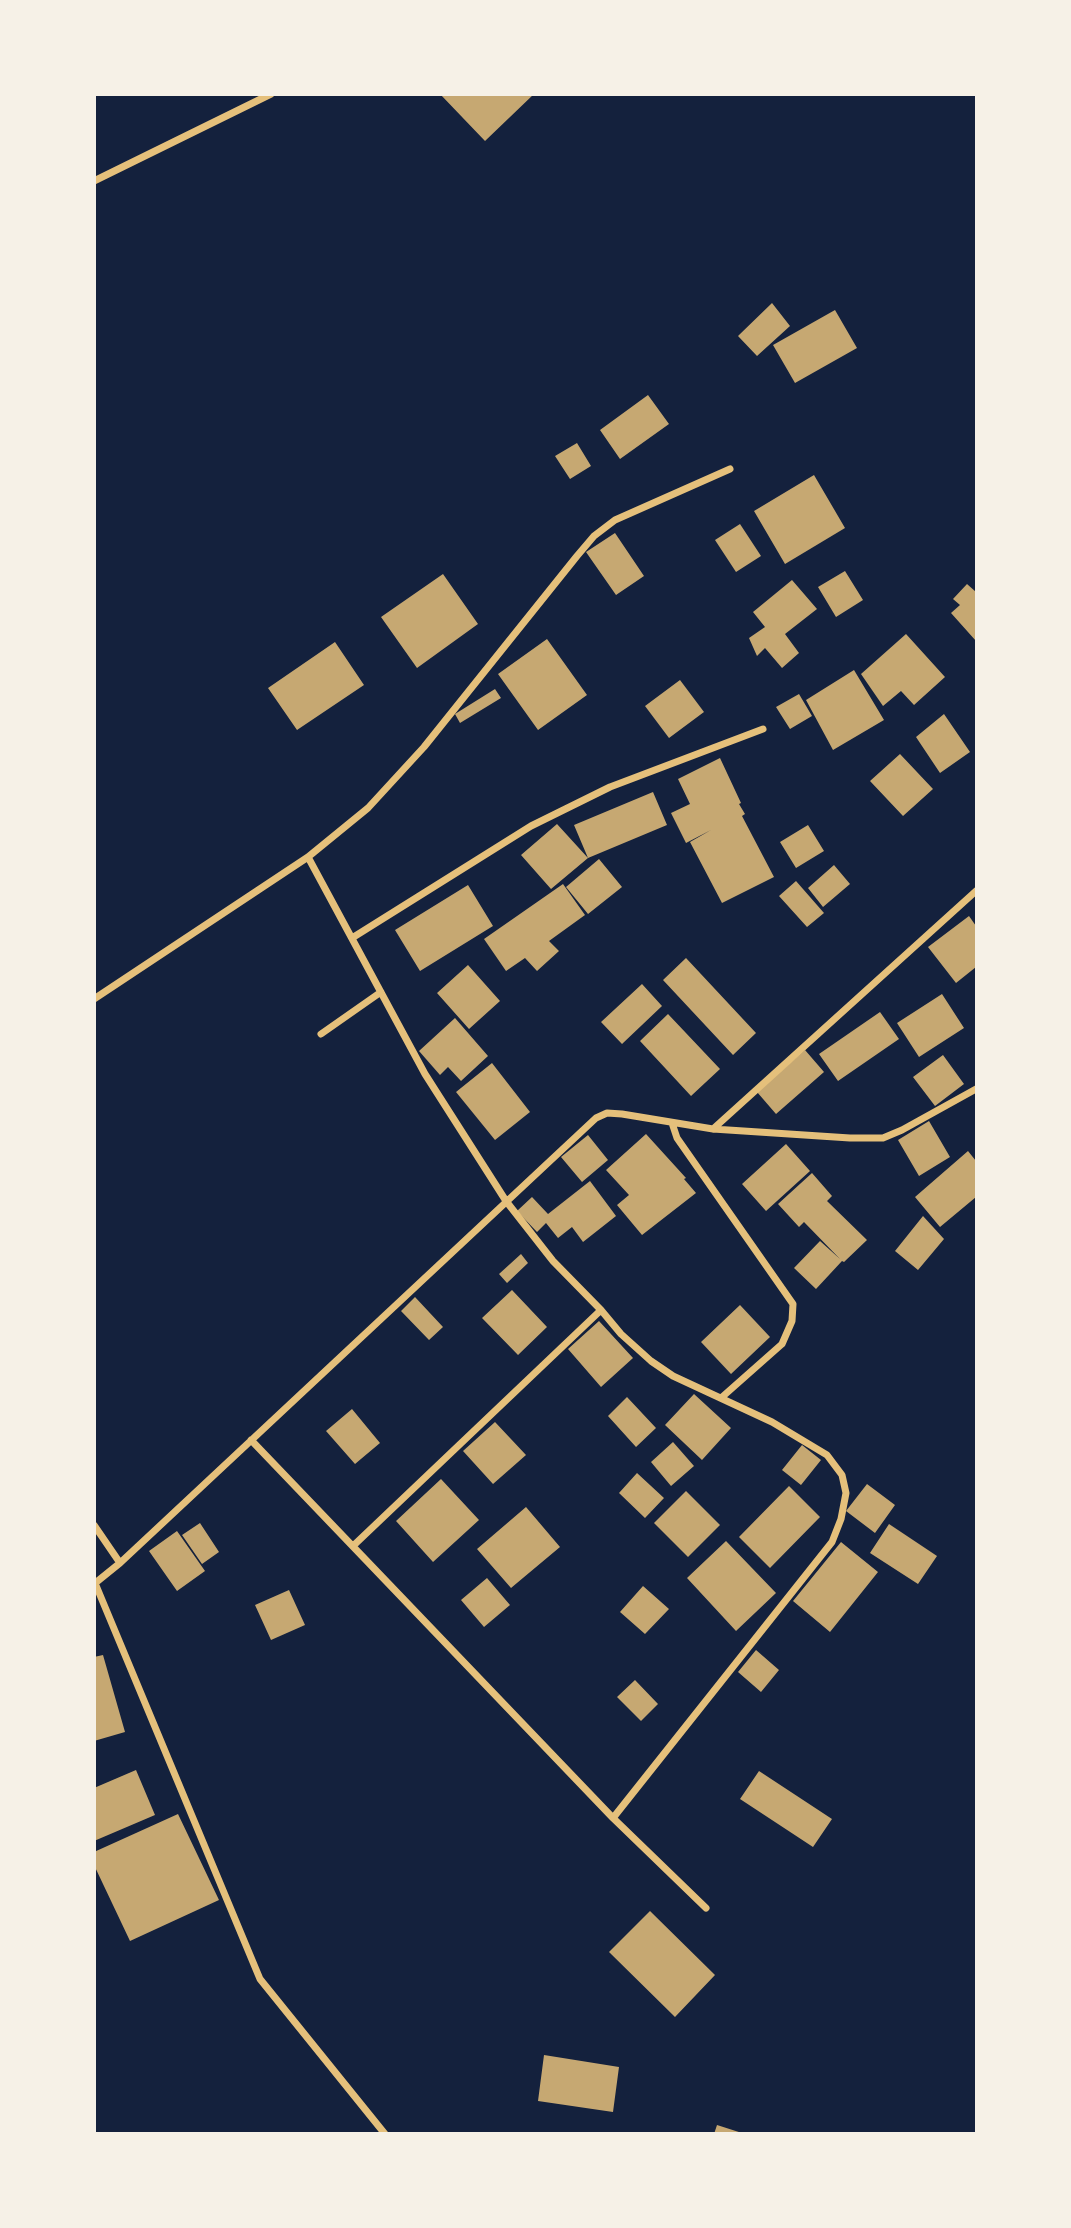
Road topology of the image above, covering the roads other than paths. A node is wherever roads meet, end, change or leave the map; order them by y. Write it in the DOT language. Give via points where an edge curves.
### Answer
graph roads {
  1 [pos="271,94"];
  2 [pos="94,181"];
  3 [pos="730,469"];
  4 [pos="762,729"];
  5 [pos="308,858"];
  6 [pos="976,891"];
  7 [pos="352,938"];
  8 [pos="381,992"];
  9 [pos="94,999"];
  10 [pos="321,1034"];
  11 [pos="976,1089"];
  12 [pos="673,1123"];
  13 [pos="713,1129"];
  14 [pos="506,1202"];
  15 [pos="601,1310"];
  16 [pos="721,1398"];
  17 [pos="251,1440"];
  18 [pos="94,1525"];
  19 [pos="353,1546"];
  20 [pos="120,1563"];
  21 [pos="95,1584"];
  22 [pos="612,1818"];
  23 [pos="706,1908"];
  24 [pos="385,2133"];
  1 -- 2 [label="street"];
  3 -- 5 [label="street" via="615,520 594,536 424,747 368,808"];
  4 -- 7 [label="street" via="610,787 531,826"];
  5 -- 7 [label="street"];
  5 -- 9 [label="street"];
  6 -- 13 [label="street"];
  7 -- 8 [label="street"];
  8 -- 10 [label="street"];
  8 -- 14 [label="street" via="425,1074"];
  11 -- 13 [label="street" via="883,1138"];
  12 -- 13 [label="street"];
  12 -- 14 [label="street" via="607,1113 596,1118"];
  12 -- 16 [label="street" via="682,1146 793,1304 792,1321 782,1344"];
  14 -- 15 [label="street" via="553,1261"];
  14 -- 17 [label="street"];
  15 -- 16 [label="street" via="651,1362"];
  15 -- 19 [label="street"];
  16 -- 22 [label="street" via="827,1455 842,1475 846,1493 841,1519 832,1542"];
  17 -- 19 [label="street"];
  17 -- 20 [label="street"];
  18 -- 20 [label="street"];
  19 -- 22 [label="street"];
  20 -- 21 [label="street"];
  21 -- 24 [label="street" via="260,1979"];
  22 -- 23 [label="street"];
}
